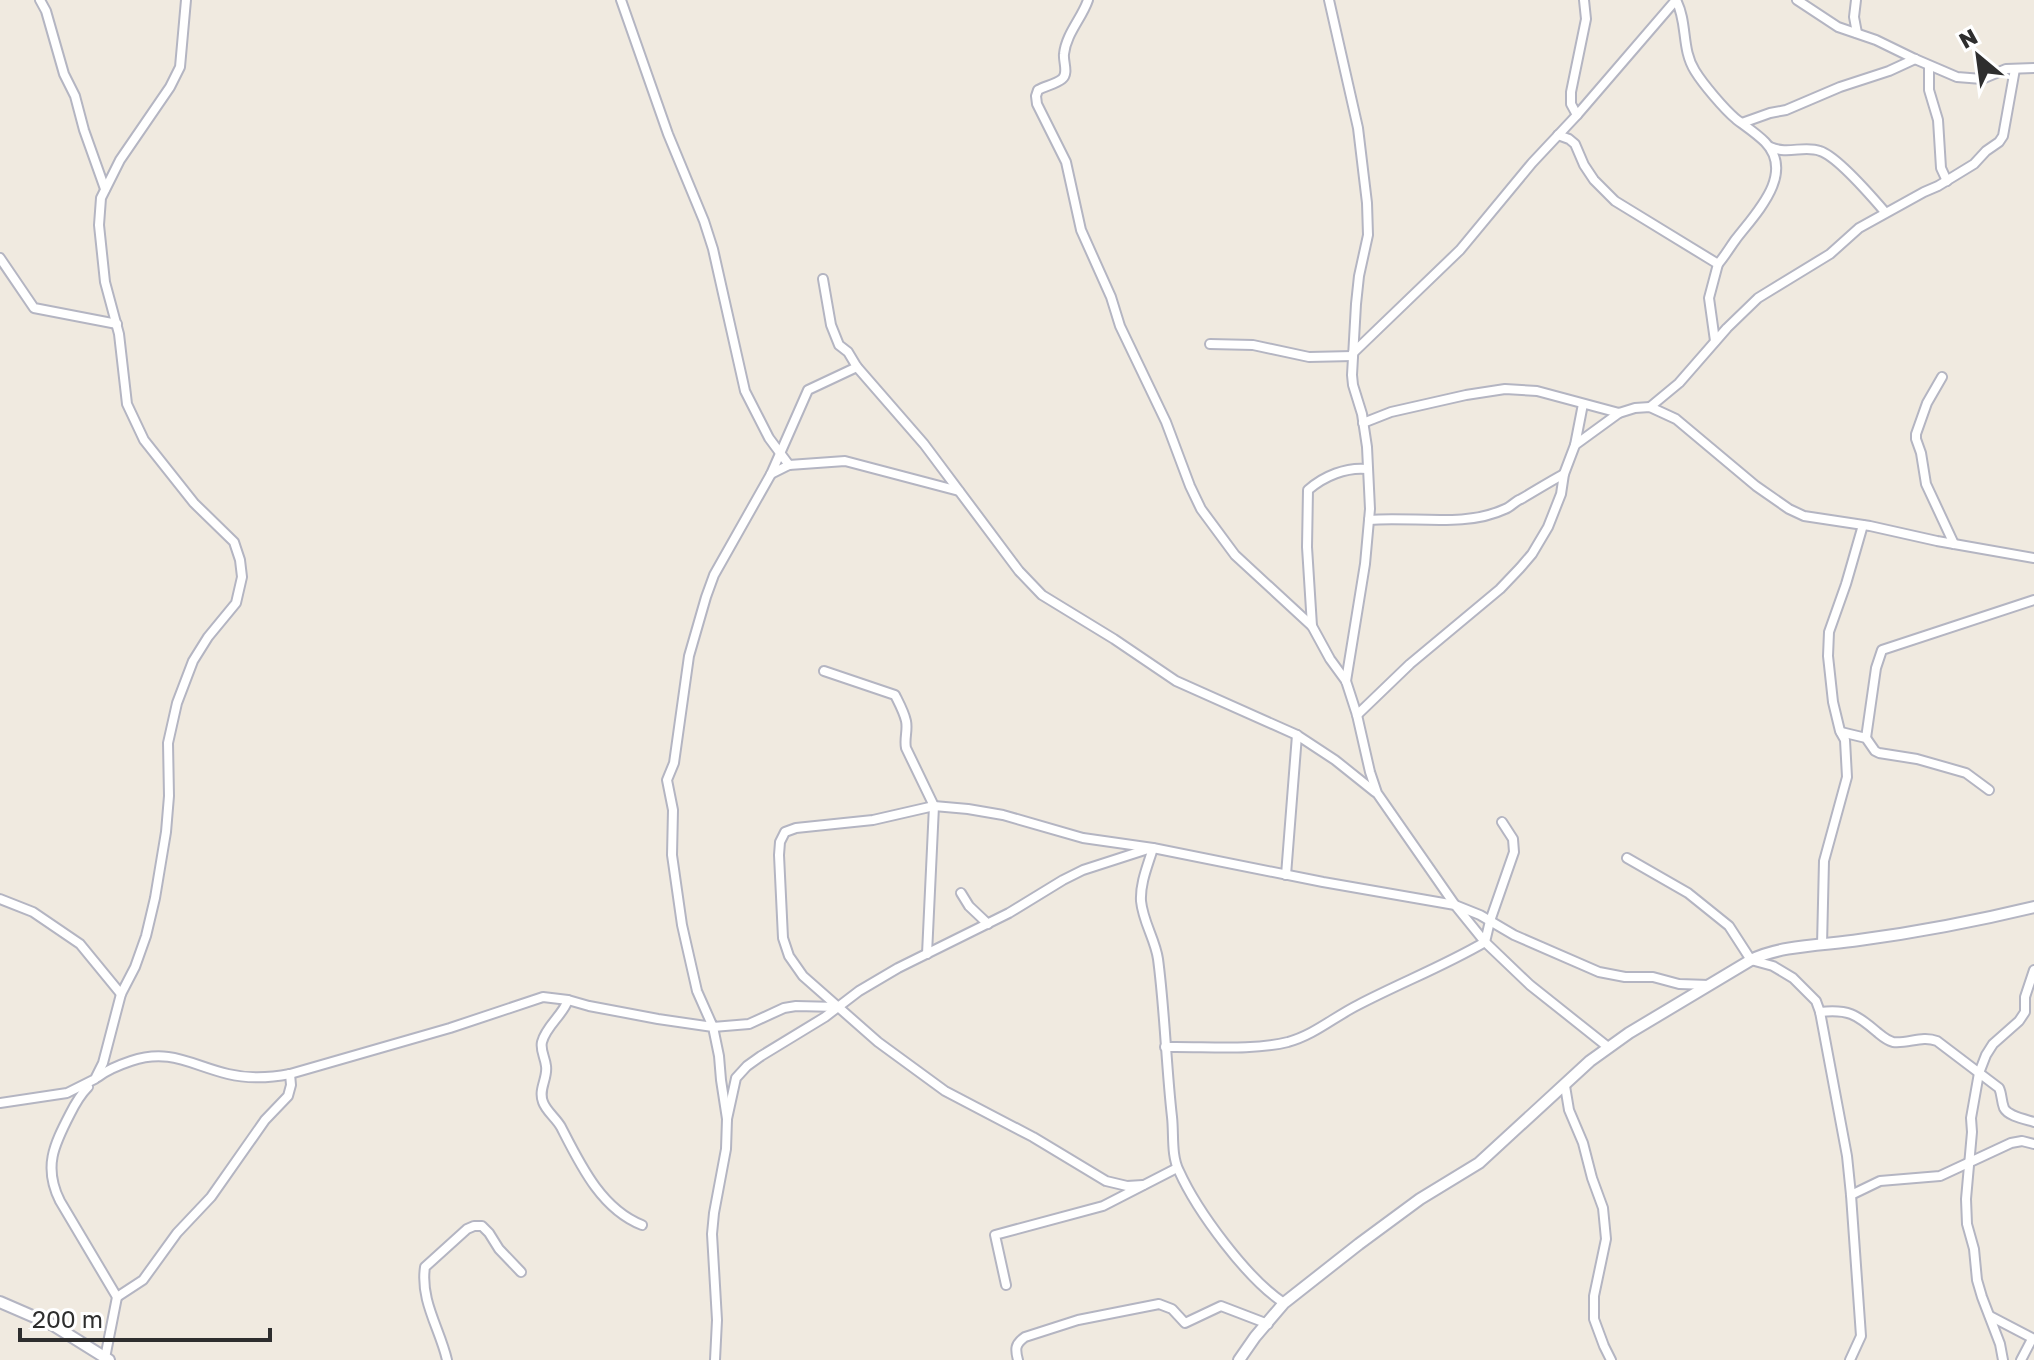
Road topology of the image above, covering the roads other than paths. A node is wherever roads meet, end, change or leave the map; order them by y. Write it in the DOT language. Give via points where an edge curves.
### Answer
graph roads {
  1 [pos="40,0"];
  2 [pos="186,0"];
  3 [pos="621,0"];
  4 [pos="1088,0"];
  5 [pos="1329,0"];
  6 [pos="1584,0"];
  7 [pos="1676,0"];
  8 [pos="1797,0"];
  9 [pos="1856,0"];
  10 [pos="1857,33"];
  11 [pos="1915,59"];
  12 [pos="1929,66"];
  13 [pos="2034,68"];
  14 [pos="2015,69"];
  15 [pos="1577,115"];
  16 [pos="1742,123"];
  17 [pos="1558,135"];
  18 [pos="1769,147"];
  19 [pos="1947,181"];
  20 [pos="105,189"];
  21 [pos="1885,212"];
  22 [pos="0,258"];
  23 [pos="1718,264"];
  24 [pos="823,279"];
  25 [pos="117,324"];
  26 [pos="1715,341"];
  27 [pos="1210,344"];
  28 [pos="1353,354"];
  29 [pos="857,367"];
  30 [pos="1942,377"];
  31 [pos="1583,404"];
  32 [pos="1650,407"];
  33 [pos="1619,413"];
  34 [pos="1363,423"];
  35 [pos="1575,445"];
  36 [pos="780,455"];
  37 [pos="789,465"];
  38 [pos="1367,469"];
  39 [pos="771,474"];
  40 [pos="1564,474"];
  41 [pos="960,491"];
  42 [pos="1369,520"];
  43 [pos="1863,525"];
  44 [pos="1954,544"];
  45 [pos="2034,558"];
  46 [pos="2034,600"];
  47 [pos="1312,626"];
  48 [pos="824,671"];
  49 [pos="1346,681"];
  50 [pos="1357,715"];
  51 [pos="1840,731"];
  52 [pos="1297,735"];
  53 [pos="1866,738"];
  54 [pos="1989,790"];
  55 [pos="1377,793"];
  56 [pos="934,806"];
  57 [pos="1502,822"];
  58 [pos="1153,848"];
  59 [pos="1627,858"];
  60 [pos="1286,875"];
  61 [pos="961,893"];
  62 [pos="0,899"];
  63 [pos="1455,905"];
  64 [pos="2034,907"];
  65 [pos="1490,921"];
  66 [pos="988,924"];
  67 [pos="1485,942"];
  68 [pos="1822,945"];
  69 [pos="927,954"];
  70 [pos="1751,960"];
  71 [pos="2034,970"];
  72 [pos="1710,985"];
  73 [pos="121,994"];
  74 [pos="568,1000"];
  75 [pos="838,1007"];
  76 [pos="2034,1007"];
  77 [pos="1820,1012"];
  78 [pos="2025,1012"];
  79 [pos="713,1027"];
  80 [pos="1165,1047"];
  81 [pos="1608,1047"];
  82 [pos="1979,1073"];
  83 [pos="290,1074"];
  84 [pos="95,1079"];
  85 [pos="1565,1086"];
  86 [pos="0,1103"];
  87 [pos="727,1119"];
  88 [pos="2034,1122"];
  89 [pos="2034,1144"];
  90 [pos="1968,1162"];
  91 [pos="1177,1168"];
  92 [pos="1143,1185"];
  93 [pos="1851,1195"];
  94 [pos="642,1225"];
  95 [pos="521,1272"];
  96 [pos="1006,1285"];
  97 [pos="117,1297"];
  98 [pos="0,1302"];
  99 [pos="1284,1303"];
  100 [pos="1989,1315"];
  101 [pos="1268,1324"];
  102 [pos="2033,1339"];
  103 [pos="107,1359"];
  104 [pos="447,1360"];
  105 [pos="715,1360"];
  106 [pos="1018,1360"];
  107 [pos="1239,1360"];
  108 [pos="1611,1360"];
  109 [pos="1850,1360"];
  110 [pos="2003,1360"];
  111 [pos="2021,1360"];
  1 -- 20 [label="street"];
  2 -- 20 [label="street" via="180,67"];
  3 -- 36 [label="street" via="713,249 745,391"];
  4 -- 47 [label="street" via="1065,48 1063,79 1038,90 1036,96 1066,162 1081,230 1201,509 1235,555"];
  5 -- 28 [label="street" via="1366,185 1368,235"];
  6 -- 15 [label="street" via="1586,19 1571,92"];
  7 -- 15 [label="street"];
  7 -- 16 [label="street" via="1692,66"];
  8 -- 10 [label="street"];
  9 -- 10 [label="street"];
  10 -- 11 [label="street"];
  11 -- 12 [label="street"];
  11 -- 16 [label="street"];
  12 -- 14 [label="street" via="1976,79"];
  12 -- 19 [label="street"];
  13 -- 14 [label="street"];
  14 -- 19 [label="street" via="2002,139"];
  15 -- 17 [label="street"];
  16 -- 18 [label="street"];
  17 -- 23 [label="street" via="1575,144 1587,170 1615,201"];
  17 -- 28 [label="street" via="1443,269"];
  18 -- 21 [label="street" via="1822,151"];
  18 -- 23 [label="street" via="1773,185"];
  19 -- 21 [label="street"];
  20 -- 25 [label="street" via="99,225 105,282"];
  21 -- 26 [label="street" via="1758,298"];
  22 -- 25 [label="street" via="34,308"];
  23 -- 26 [label="street" via="1709,298"];
  24 -- 29 [label="street" via="835,337"];
  25 -- 73 [label="street" via="127,404 144,440 194,503 234,542 242,577 236,603 193,661 177,703 168,743 166,832 155,898 146,936"];
  26 -- 32 [label="street"];
  27 -- 28 [label="street" via="1253,345 1309,357"];
  28 -- 34 [label="street" via="1353,385"];
  29 -- 36 [label="street" via="808,390"];
  29 -- 41 [label="street"];
  30 -- 44 [label="street" via="1916,439 1926,484"];
  31 -- 33 [label="street"];
  31 -- 34 [label="street" via="1537,391 1497,390"];
  31 -- 35 [label="street"];
  32 -- 33 [label="street"];
  32 -- 43 [label="street" via="1676,419 1789,509"];
  33 -- 35 [label="street"];
  34 -- 38 [label="street"];
  35 -- 40 [label="street"];
  36 -- 37 [label="street"];
  36 -- 39 [label="street"];
  37 -- 39 [label="street"];
  37 -- 41 [label="street" via="845,461"];
  38 -- 42 [label="street"];
  38 -- 47 [label="street" via="1345,470 1308,490"];
  39 -- 79 [label="street" via="706,597 689,656 667,780 682,925 697,991"];
  40 -- 42 [label="street" via="1505,510 1476,517"];
  40 -- 50 [label="street" via="1543,537 1520,568"];
  41 -- 52 [label="street" via="1042,595 1176,681"];
  42 -- 49 [label="street"];
  43 -- 44 [label="street"];
  43 -- 51 [label="street" via="1829,632"];
  44 -- 45 [label="street"];
  46 -- 53 [label="street" via="1882,650"];
  47 -- 49 [label="street"];
  48 -- 56 [label="street" via="895,695 906,721 906,748"];
  49 -- 50 [label="street"];
  50 -- 55 [label="street"];
  51 -- 53 [label="street"];
  51 -- 68 [label="street" via="1846,743 1847,777 1824,861"];
  52 -- 55 [label="street"];
  52 -- 60 [label="street"];
  53 -- 54 [label="street" via="1879,753 1970,774"];
  55 -- 63 [label="street"];
  56 -- 58 [label="street" via="995,813 1083,838"];
  56 -- 69 [label="street"];
  56 -- 75 [label="street" via="873,820 796,828 785,832 780,842 783,938 789,956"];
  57 -- 65 [label="street" via="1514,852"];
  58 -- 60 [label="street"];
  58 -- 66 [label="street" via="1083,870"];
  58 -- 80 [label="street" via="1141,898 1157,953"];
  59 -- 70 [label="street" via="1680,887 1726,923"];
  60 -- 63 [label="street"];
  61 -- 66 [label="street"];
  62 -- 73 [label="street" via="33,912 80,944"];
  63 -- 65 [label="street"];
  63 -- 67 [label="street"];
  64 -- 68 [label="street"];
  65 -- 67 [label="street"];
  65 -- 72 [label="street" via="1599,972"];
  66 -- 69 [label="street"];
  67 -- 80 [label="street" via="1288,1042"];
  67 -- 81 [label="street"];
  68 -- 70 [label="street" via="1769,952"];
  69 -- 75 [label="street"];
  70 -- 72 [label="street"];
  70 -- 77 [label="street" via="1784,971 1816,1001"];
  71 -- 78 [label="street"];
  72 -- 81 [label="street"];
  73 -- 84 [label="street"];
  74 -- 79 [label="street"];
  74 -- 83 [label="street" via="543,997"];
  74 -- 94 [label="street" via="542,1042 547,1069 544,1105 580,1166 619,1212"];
  75 -- 79 [label="street" via="796,1006 749,1024"];
  75 -- 87 [label="street" via="747,1066 736,1078"];
  75 -- 92 [label="street" via="945,1091 1106,1181"];
  76 -- 78 [label="street"];
  77 -- 82 [label="street" via="1848,1011 1892,1042 1931,1039"];
  77 -- 93 [label="street"];
  78 -- 82 [label="street" via="1993,1044"];
  79 -- 87 [label="street"];
  80 -- 91 [label="street"];
  81 -- 85 [label="street"];
  82 -- 88 [label="street" via="2002,1091 2009,1115"];
  82 -- 90 [label="street"];
  83 -- 84 [label="street" via="248,1077 160,1055 114,1067"];
  83 -- 97 [label="street" via="288,1096 211,1197 143,1280"];
  84 -- 86 [label="street" via="67,1093"];
  84 -- 97 [label="street" via="80,1095 55,1142 52,1175 60,1201"];
  85 -- 99 [label="street" via="1479,1163 1420,1199"];
  85 -- 108 [label="street" via="1603,1208 1606,1239 1594,1319"];
  87 -- 105 [label="street" via="712,1234"];
  89 -- 90 [label="street" via="2011,1143"];
  90 -- 93 [label="street" via="1932,1178 1880,1181"];
  90 -- 100 [label="street" via="1967,1224"];
  91 -- 92 [label="street"];
  91 -- 99 [label="street" via="1218,1233 1270,1294"];
  92 -- 96 [label="street" via="1103,1206 995,1235"];
  93 -- 109 [label="street" via="1861,1336"];
  95 -- 104 [label="street" via="482,1226 467,1229 425,1267 428,1307"];
  97 -- 103 [label="street"];
  98 -- 103 [label="street" via="53,1325"];
  99 -- 101 [label="street"];
  100 -- 102 [label="street"];
  100 -- 110 [label="street"];
  101 -- 106 [label="street" via="1221,1306 1185,1323 1159,1304 1025,1337 1015,1350"];
  101 -- 107 [label="street"];
  102 -- 111 [label="street"];
}
